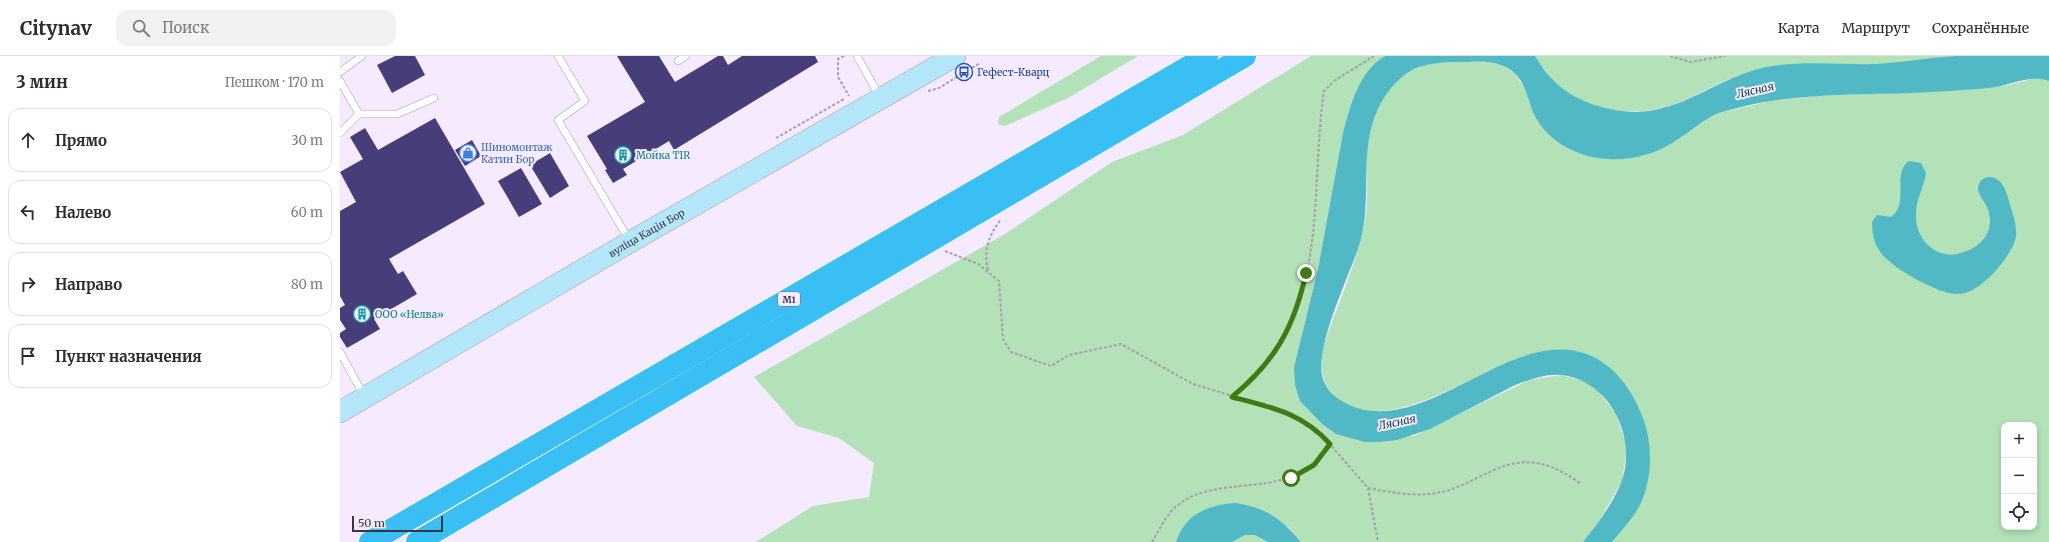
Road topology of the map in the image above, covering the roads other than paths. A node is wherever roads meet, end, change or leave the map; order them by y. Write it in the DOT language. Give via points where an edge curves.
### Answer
graph roads {
  1 [pos="362,56"];
  2 [pos="558,56"];
  3 [pos="686,56"];
  4 [pos="857,56"];
  5 [pos="955,56"];
  6 [pos="1207,56"];
  7 [pos="1245,56"];
  8 [pos="678,61"];
  9 [pos="340,72"];
  10 [pos="340,82"];
  11 [pos="434,98"];
  12 [pos="881,98"];
  13 [pos="359,114"];
  14 [pos="340,133"];
  15 [pos="630,242"];
  16 [pos="340,352"];
  17 [pos="364,396"];
  18 [pos="340,412"];
  19 [pos="370,542"];
  20 [pos="417,542"];
  1 -- 9 [label="lane"];
  2 -- 15 [label="lane" via="585,101 558,120"];
  3 -- 8 [label="lane"];
  4 -- 12 [label="lane"];
  5 -- 12 [label="main road, вуліца Кацін Бор"];
  6 -- 19 [label="highway, М1"];
  7 -- 20 [label="highway, М1"];
  10 -- 13 [label="lane"];
  11 -- 13 [label="lane" via="398,114"];
  12 -- 15 [label="main road, вуліца Кацін Бор"];
  13 -- 14 [label="lane"];
  15 -- 17 [label="main road, вуліца Кацін Бор"];
  16 -- 17 [label="lane"];
  17 -- 18 [label="main road, вуліца Кацін Бор"];
}
